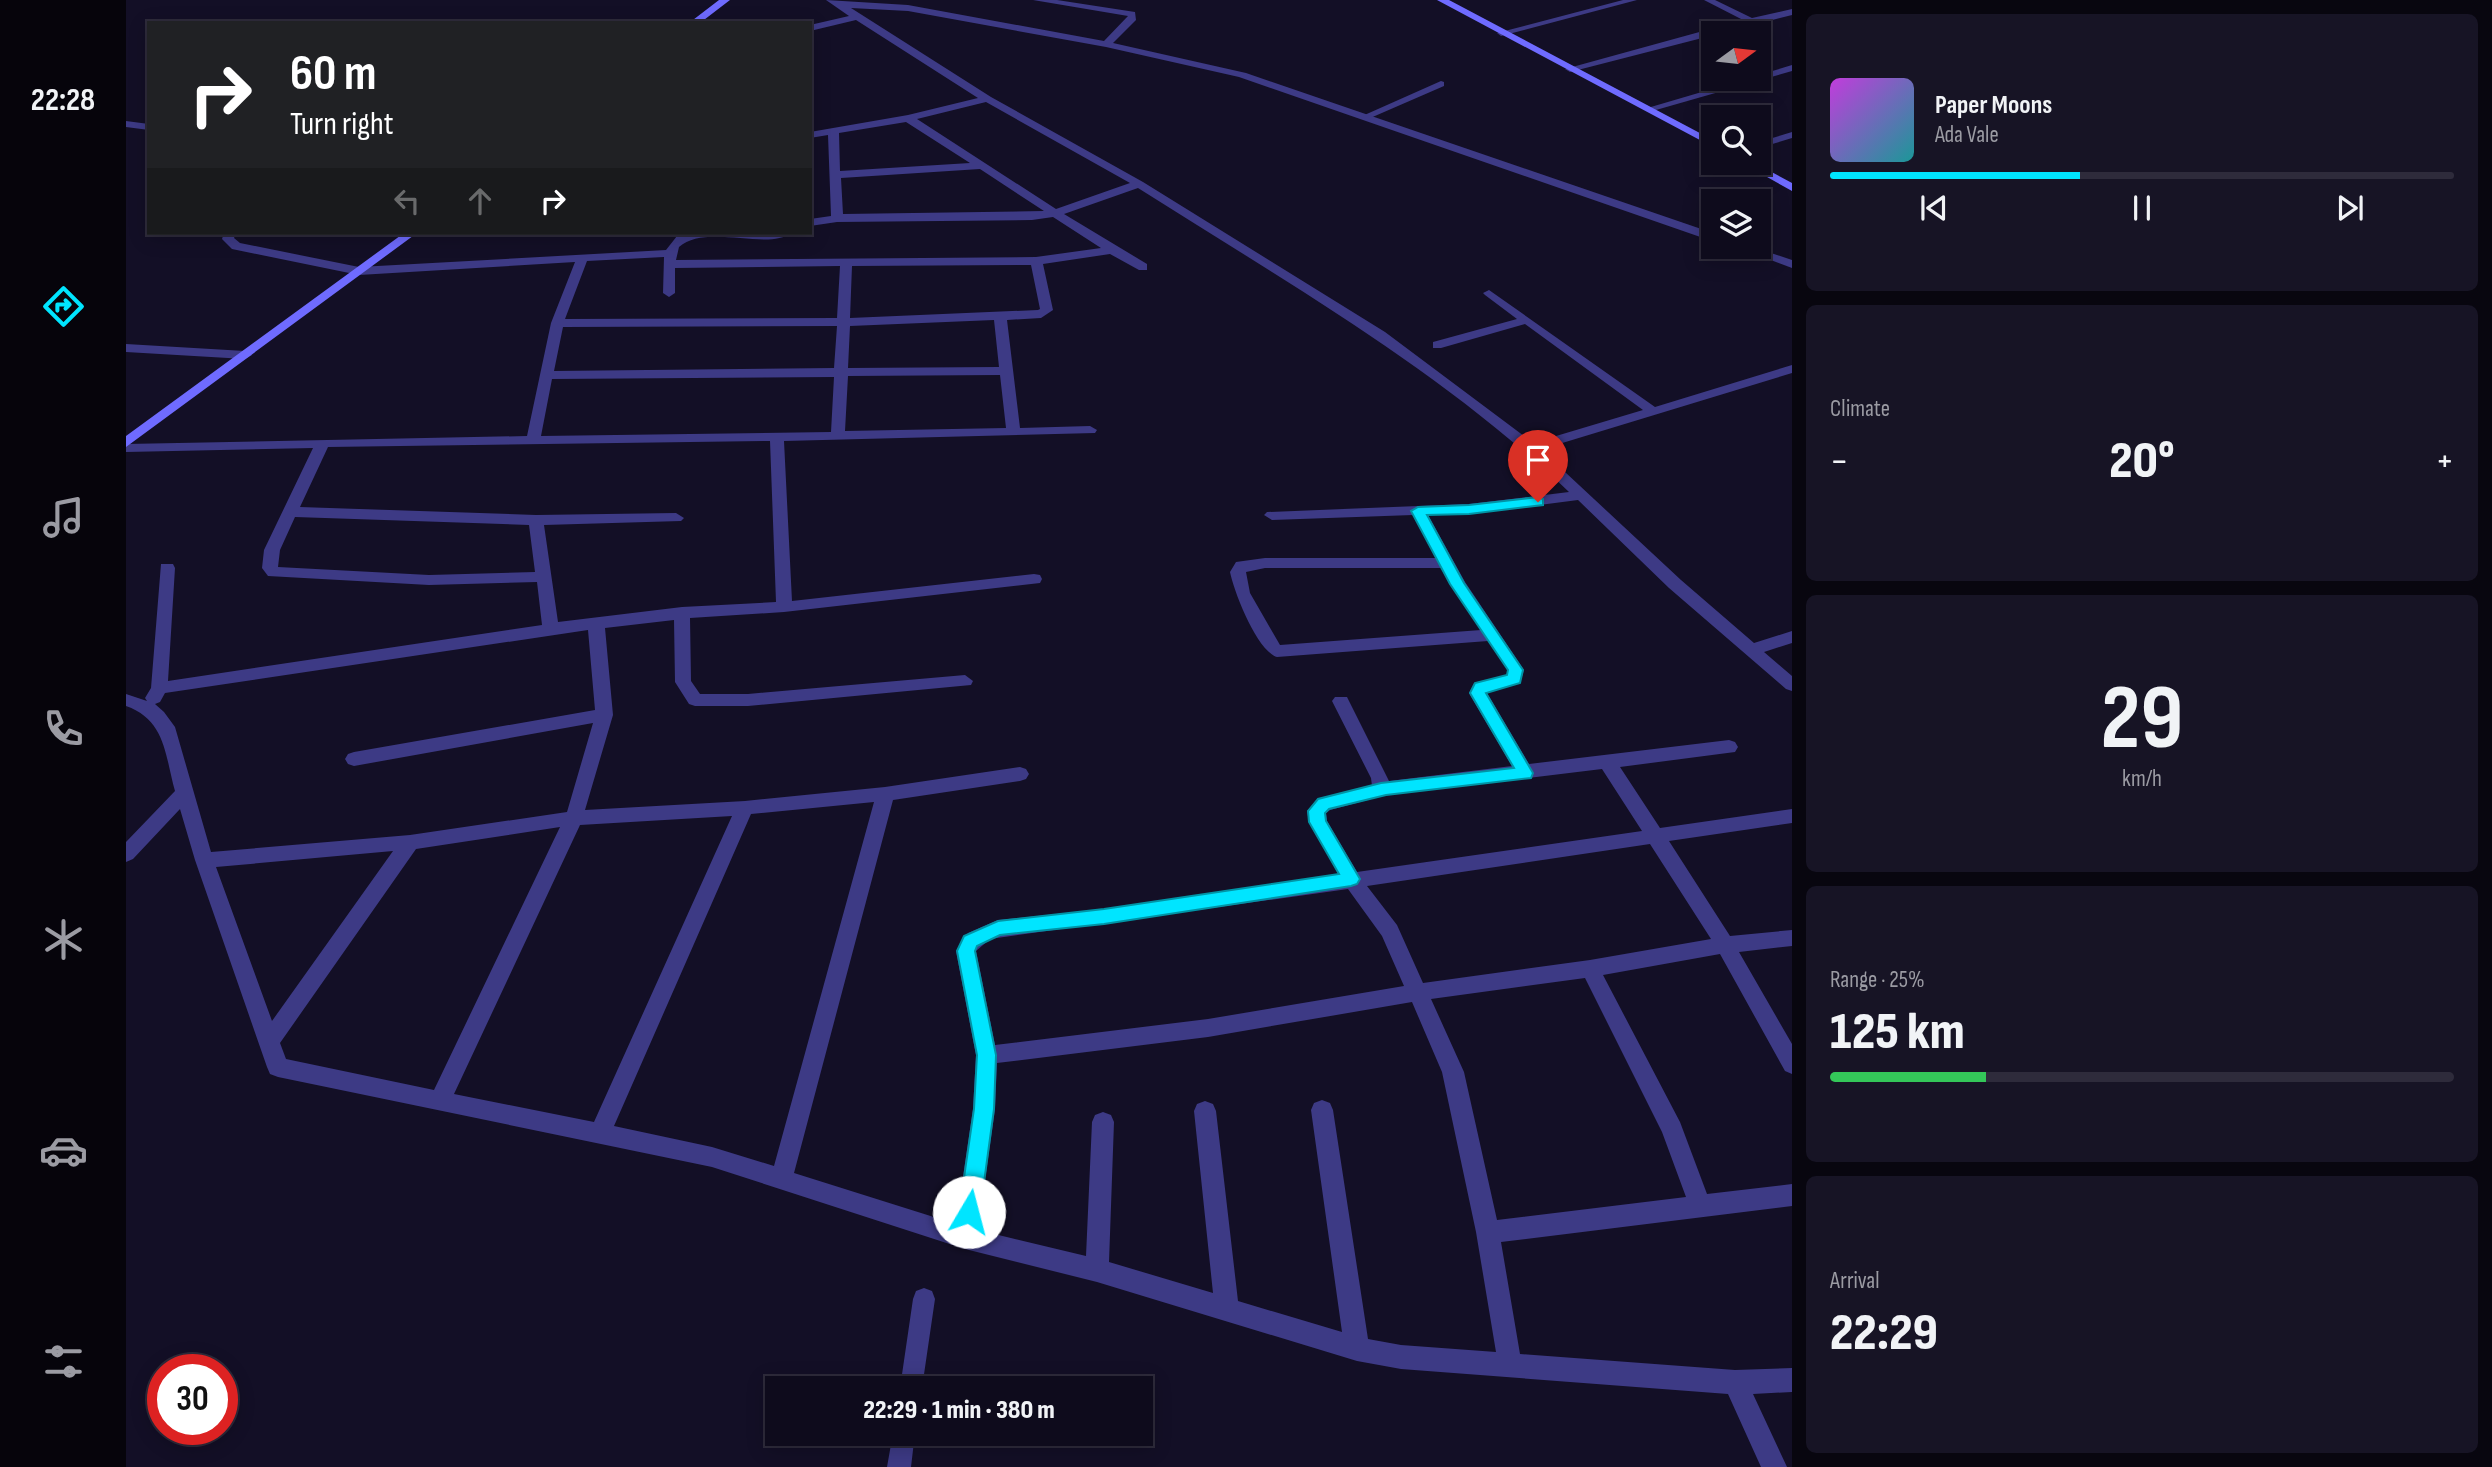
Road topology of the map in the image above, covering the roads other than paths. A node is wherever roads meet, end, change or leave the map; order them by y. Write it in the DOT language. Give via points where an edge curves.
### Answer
graph roads {
  1 [pos="725,0"];
  2 [pos="917,0"];
  3 [pos="1038,0"];
  4 [pos="1442,0"];
  5 [pos="1633,0"];
  6 [pos="1708,0"];
  7 [pos="834,2"];
  8 [pos="1097,4"];
  9 [pos="908,8"];
  10 [pos="1792,12"];
  11 [pos="856,17"];
  12 [pos="1751,20"];
  13 [pos="697,21"];
  14 [pos="812,28"];
  15 [pos="1501,33"];
  16 [pos="1107,44"];
  17 [pos="1792,68"];
  18 [pos="1570,69"];
  19 [pos="1771,74"];
  20 [pos="1441,84"];
  21 [pos="1712,91"];
  22 [pos="988,99"];
  23 [pos="1649,109"];
  24 [pos="1365,117"];
  25 [pos="908,118"];
  26 [pos="126,124"];
  27 [pos="147,127"];
  28 [pos="834,131"];
  29 [pos="812,135"];
  30 [pos="1792,135"];
  31 [pos="1701,137"];
  32 [pos="1771,141"];
  33 [pos="980,166"];
  34 [pos="835,175"];
  35 [pos="1769,175"];
  36 [pos="1139,184"];
  37 [pos="1792,188"];
  38 [pos="1055,213"];
  39 [pos="837,218"];
  40 [pos="812,223"];
  41 [pos="1701,233"];
  42 [pos="229,235"];
  43 [pos="408,235"];
  44 [pos="722,235"];
  45 [pos="1112,250"];
  46 [pos="1771,257"];
  47 [pos="582,259"];
  48 [pos="671,259"];
  49 [pos="1036,261"];
  50 [pos="846,264"];
  51 [pos="1792,264"];
  52 [pos="1143,267"];
  53 [pos="359,271"];
  54 [pos="669,293"];
  55 [pos="1489,293"];
  56 [pos="1000,316"];
  57 [pos="1526,320"];
  58 [pos="843,322"];
  59 [pos="557,323"];
  60 [pos="1437,345"];
  61 [pos="126,348"];
  62 [pos="245,355"];
  63 [pos="1792,369"];
  64 [pos="1005,370"];
  65 [pos="839,374"];
  66 [pos="547,375"];
  67 [pos="1653,411"];
  68 [pos="1090,430"];
  69 [pos="1013,432"];
  70 [pos="838,436"];
  71 [pos="777,438"];
  72 [pos="533,439"];
  73 [pos="323,442"];
  74 [pos="126,443"];
  75 [pos="126,448"];
  76 [pos="1531,448"];
  77 [pos="1581,495"];
  78 [pos="1418,511"];
  79 [pos="291,512"];
  80 [pos="1272,515"];
  81 [pos="676,518"];
  82 [pos="536,520"];
  83 [pos="1446,563"];
  84 [pos="167,568"];
  85 [pos="545,577"];
  86 [pos="1034,579"];
  87 [pos="784,607"];
  88 [pos="682,613"];
  89 [pos="596,624"];
  90 [pos="551,629"];
  91 [pos="1490,635"];
  92 [pos="1792,637"];
  93 [pos="1751,650"];
  94 [pos="965,681"];
  95 [pos="1792,685"];
  96 [pos="154,697"];
  97 [pos="126,700"];
  98 [pos="1341,701"];
  99 [pos="604,715"];
  100 [pos="1729,747"];
  101 [pos="354,759"];
  102 [pos="1608,763"];
  103 [pos="1525,773"];
  104 [pos="1020,774"];
  105 [pos="1381,789"];
  106 [pos="185,793"];
  107 [pos="886,794"];
  108 [pos="745,808"];
  109 [pos="1792,816"];
  110 [pos="574,818"];
  111 [pos="1655,835"];
  112 [pos="410,842"];
  113 [pos="126,853"];
  114 [pos="204,860"];
  115 [pos="1351,879"];
  116 [pos="1792,938"];
  117 [pos="1725,945"];
  118 [pos="1590,969"];
  119 [pos="1419,992"];
  120 [pos="269,1042"];
  121 [pos="987,1055"];
  122 [pos="1792,1064"];
  123 [pos="440,1101"];
  124 [pos="1322,1110"];
  125 [pos="1205,1111"];
  126 [pos="1103,1122"];
  127 [pos="600,1134"];
  128 [pos="781,1180"];
  129 [pos="1792,1195"];
  130 [pos="1700,1205"];
  131 [pos="1488,1231"];
  132 [pos="965,1238"];
  133 [pos="1097,1270"];
  134 [pos="924,1299"];
  135 [pos="1227,1310"];
  136 [pos="1357,1349"];
  137 [pos="1510,1364"];
  138 [pos="913,1376"];
  139 [pos="1792,1380"];
  140 [pos="1735,1381"];
  141 [pos="902,1446"];
  142 [pos="899,1467"];
  143 [pos="1774,1467"];
  1 -- 13 [label="street"];
  2 -- 9 [label="street"];
  3 -- 8 [label="street"];
  4 -- 15 [label="street"];
  5 -- 15 [label="lane"];
  6 -- 12 [label="lane"];
  7 -- 9 [label="street"];
  7 -- 11 [label="street"];
  8 -- 16 [label="street" via="1133,18"];
  9 -- 16 [label="street"];
  10 -- 12 [label="lane"];
  11 -- 14 [label="street"];
  11 -- 22 [label="street"];
  12 -- 18 [label="lane"];
  15 -- 18 [label="street"];
  16 -- 24 [label="street" via="1242,75"];
  17 -- 19 [label="lane"];
  18 -- 23 [label="street"];
  20 -- 24 [label="lane"];
  21 -- 23 [label="lane"];
  22 -- 25 [label="street"];
  22 -- 36 [label="street"];
  23 -- 31 [label="street"];
  24 -- 41 [label="street"];
  25 -- 28 [label="street"];
  25 -- 33 [label="street"];
  26 -- 27 [label="street"];
  28 -- 29 [label="street"];
  28 -- 34 [label="street"];
  30 -- 32 [label="lane"];
  33 -- 34 [label="street"];
  33 -- 38 [label="street"];
  34 -- 39 [label="street"];
  35 -- 37 [label="street"];
  36 -- 38 [label="street"];
  36 -- 76 [label="street" via="1380,335"];
  38 -- 39 [label="street" via="1010,218"];
  38 -- 45 [label="street"];
  39 -- 40 [label="street"];
  42 -- 53 [label="street" via="236,246"];
  43 -- 53 [label="street"];
  44 -- 48 [label="street" via="676,241"];
  45 -- 49 [label="street"];
  45 -- 52 [label="street"];
  46 -- 51 [label="street"];
  47 -- 48 [label="street"];
  47 -- 53 [label="street"];
  47 -- 59 [label="street"];
  48 -- 50 [label="street"];
  48 -- 54 [label="street"];
  49 -- 50 [label="street"];
  49 -- 56 [label="street" via="1047,310"];
  50 -- 58 [label="street"];
  53 -- 62 [label="street"];
  55 -- 57 [label="lane"];
  56 -- 58 [label="street"];
  56 -- 64 [label="street"];
  57 -- 60 [label="lane"];
  57 -- 67 [label="lane"];
  58 -- 59 [label="street"];
  58 -- 65 [label="street"];
  59 -- 66 [label="street"];
  61 -- 62 [label="street"];
  62 -- 74 [label="street"];
  63 -- 67 [label="lane"];
  64 -- 65 [label="street"];
  64 -- 69 [label="street"];
  65 -- 66 [label="street"];
  65 -- 70 [label="street"];
  66 -- 72 [label="street"];
  67 -- 76 [label="lane"];
  68 -- 69 [label="street"];
  69 -- 70 [label="street"];
  70 -- 71 [label="street"];
  71 -- 72 [label="street"];
  71 -- 87 [label="street"];
  72 -- 73 [label="street"];
  73 -- 75 [label="street"];
  73 -- 79 [label="street"];
  76 -- 77 [label="street"];
  77 -- 78 [label="street" via="1517,505"];
  77 -- 93 [label="street"];
  78 -- 80 [label="street"];
  78 -- 83 [label="street"];
  79 -- 82 [label="street"];
  79 -- 85 [label="street" via="272,550 270,568 274,572 429,580"];
  81 -- 82 [label="street"];
  82 -- 85 [label="street"];
  83 -- 91 [label="street"];
  83 -- 91 [label="street" via="1252,563 1237,572 1242,593 1277,651"];
  84 -- 96 [label="street"];
  85 -- 90 [label="street"];
  86 -- 87 [label="street"];
  87 -- 88 [label="street"];
  88 -- 89 [label="street"];
  88 -- 94 [label="street" via="683,682 695,700 748,700"];
  89 -- 90 [label="street"];
  89 -- 99 [label="street"];
  90 -- 96 [label="street"];
  91 -- 103 [label="street" via="1517,677 1480,687 1478,695"];
  92 -- 93 [label="street"];
  93 -- 95 [label="street"];
  96 -- 97 [label="street"];
  96 -- 106 [label="street"];
  98 -- 105 [label="street" via="1380,778"];
  99 -- 101 [label="street"];
  99 -- 110 [label="street"];
  100 -- 102 [label="street"];
  102 -- 103 [label="street"];
  102 -- 111 [label="street"];
  103 -- 105 [label="street"];
  104 -- 107 [label="street"];
  105 -- 115 [label="street" via="1324,804 1316,811"];
  106 -- 113 [label="street"];
  106 -- 114 [label="street"];
  107 -- 108 [label="street"];
  107 -- 128 [label="street"];
  108 -- 110 [label="street"];
  108 -- 127 [label="street"];
  109 -- 111 [label="street"];
  110 -- 112 [label="street"];
  110 -- 123 [label="street"];
  111 -- 115 [label="street"];
  111 -- 117 [label="street"];
  112 -- 114 [label="street"];
  112 -- 120 [label="street"];
  114 -- 120 [label="street"];
  115 -- 119 [label="street" via="1390,931"];
  115 -- 121 [label="street" via="1104,917 998,928 982,934 970,941 966,951"];
  116 -- 117 [label="street"];
  117 -- 118 [label="street"];
  117 -- 122 [label="street"];
  118 -- 119 [label="street"];
  118 -- 130 [label="street" via="1672,1129"];
  119 -- 121 [label="street" via="1208,1028"];
  119 -- 131 [label="street" via="1453,1072"];
  120 -- 123 [label="street" via="278,1067"];
  121 -- 132 [label="street"];
  123 -- 127 [label="street"];
  124 -- 136 [label="street"];
  125 -- 135 [label="street"];
  126 -- 133 [label="street"];
  127 -- 128 [label="street" via="712,1157"];
  128 -- 132 [label="street"];
  129 -- 130 [label="street"];
  130 -- 131 [label="street"];
  131 -- 137 [label="street"];
  132 -- 133 [label="street"];
  133 -- 135 [label="street"];
  134 -- 138 [label="lane"];
  135 -- 136 [label="street"];
  136 -- 137 [label="street" via="1401,1357"];
  137 -- 140 [label="street"];
  139 -- 140 [label="street"];
  140 -- 143 [label="street"];
  141 -- 142 [label="lane"];
}
